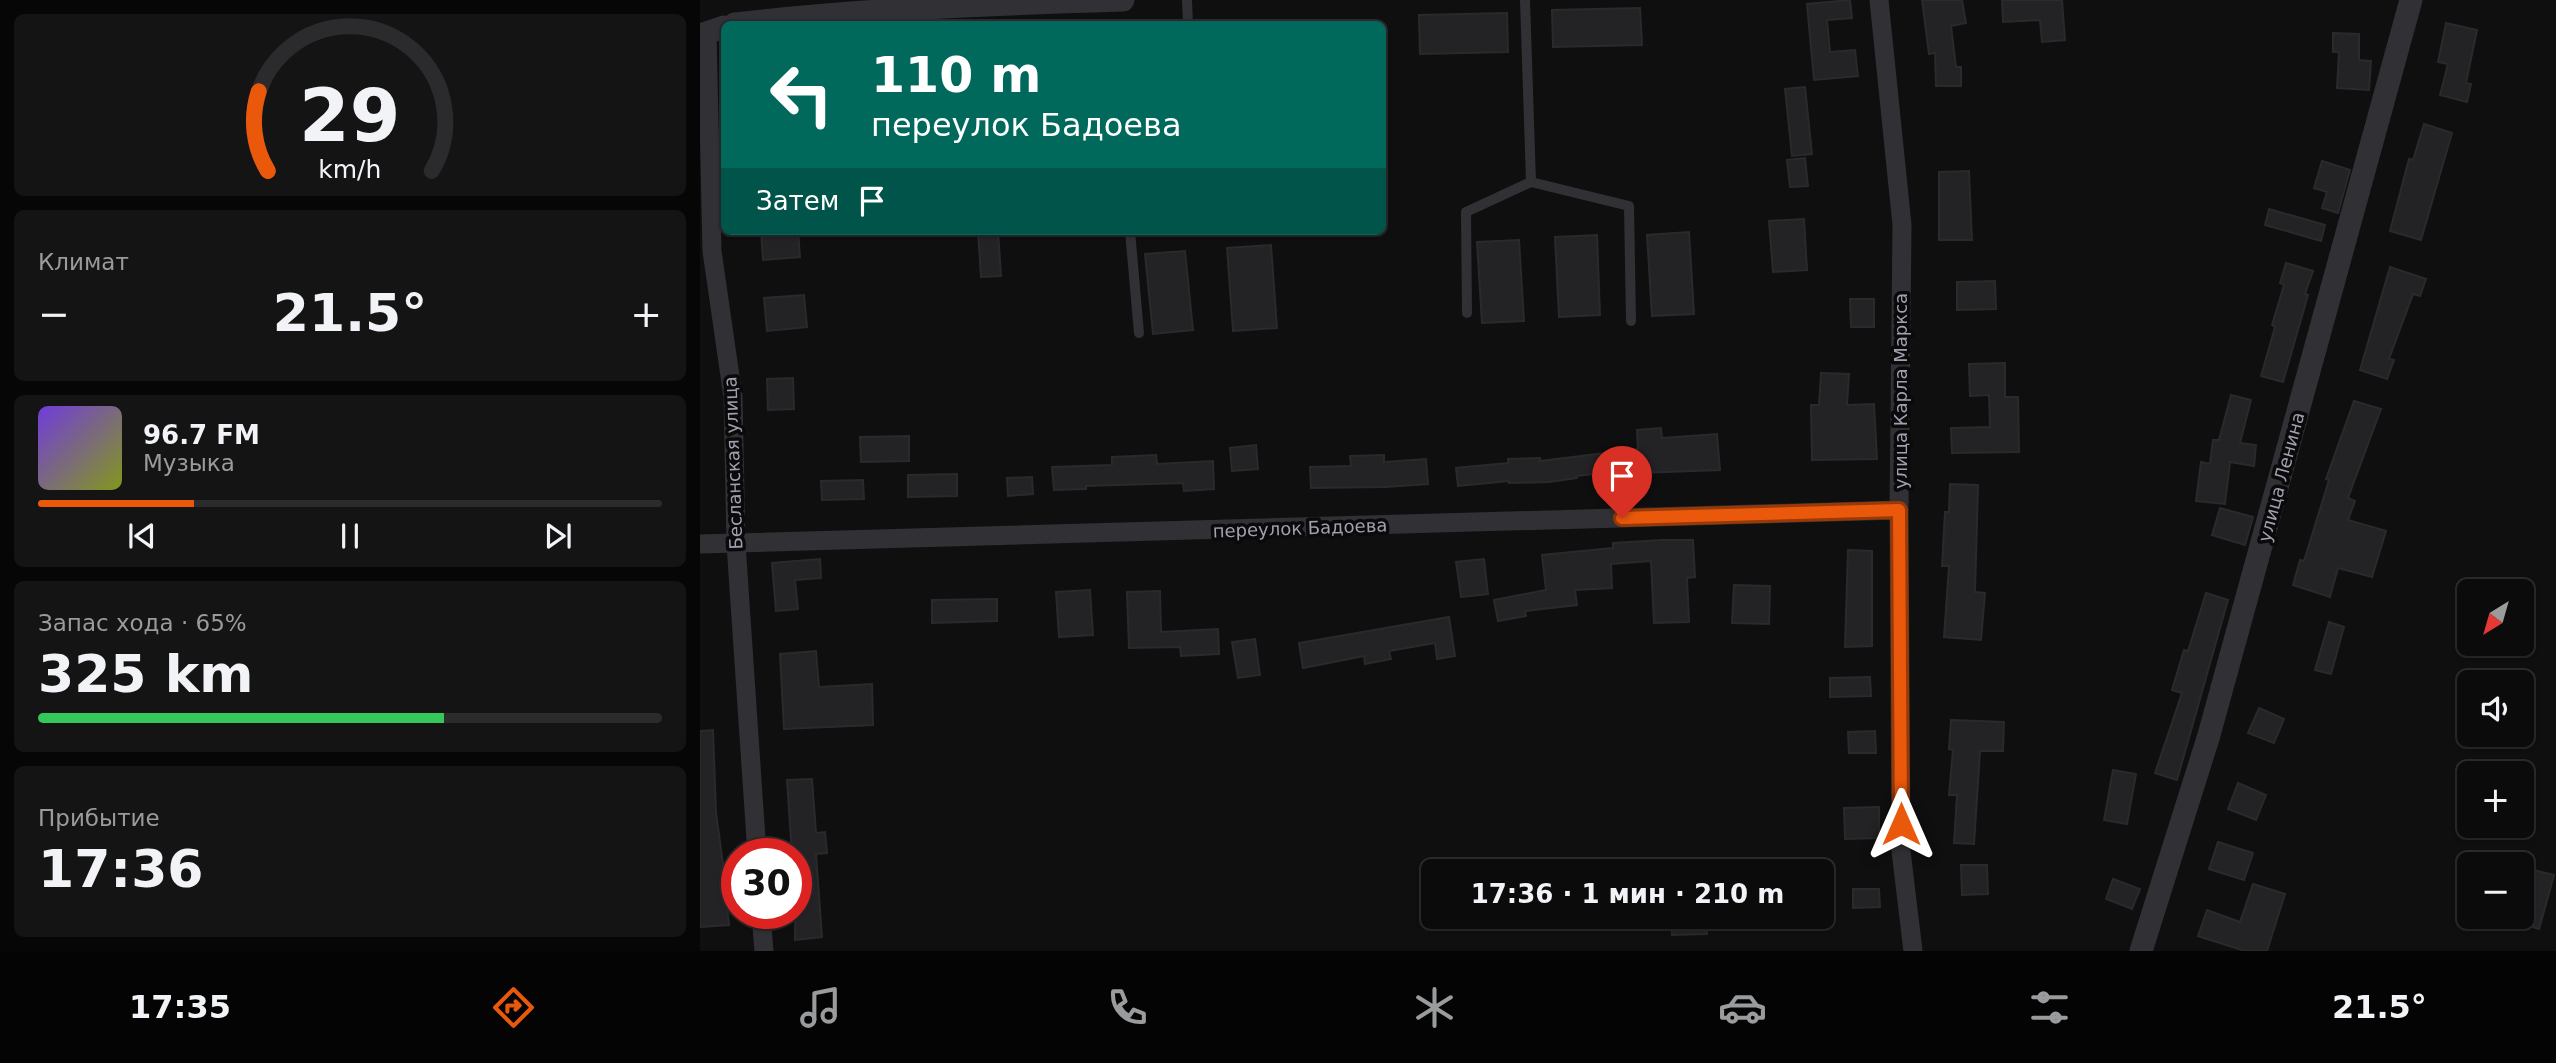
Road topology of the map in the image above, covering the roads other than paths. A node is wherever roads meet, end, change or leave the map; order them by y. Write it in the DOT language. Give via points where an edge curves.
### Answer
graph roads {
  1 [pos="1123,0"];
  2 [pos="1187,0"];
  3 [pos="1525,0"];
  4 [pos="1879,0"];
  5 [pos="2411,0"];
  6 [pos="1037,1"];
  7 [pos="763,21"];
  8 [pos="1188,21"];
  9 [pos="710,31"];
  10 [pos="1531,182"];
  11 [pos="1130,235"];
  12 [pos="1468,313"];
  13 [pos="1631,321"];
  14 [pos="1139,333"];
  15 [pos="1899,510"];
  16 [pos="700,544"];
  17 [pos="736,544"];
  18 [pos="756,838"];
  19 [pos="762,929"];
  20 [pos="764,951"];
  21 [pos="1913,951"];
  22 [pos="2141,951"];
  1 -- 6 [label="street"];
  2 -- 8 [label="lane"];
  3 -- 10 [label="lane"];
  4 -- 15 [label="street, улица Карла Маркса" via="1902,225"];
  5 -- 22 [label="street, улица Ленина" via="2213,722"];
  6 -- 7 [label="street"];
  9 -- 17 [label="street, Бесланская улица" via="712,251 733,397"];
  10 -- 12 [label="lane" via="1466,212"];
  10 -- 13 [label="lane" via="1629,206"];
  11 -- 14 [label="lane"];
  15 -- 17 [label="street, переулок Бадоева"];
  15 -- 21 [label="street, улица Карла Маркса" via="1902,851"];
  16 -- 17 [label="street, переулок Бадоева"];
  17 -- 18 [label="street, Бесланская улица"];
  19 -- 20 [label="street"];
}
